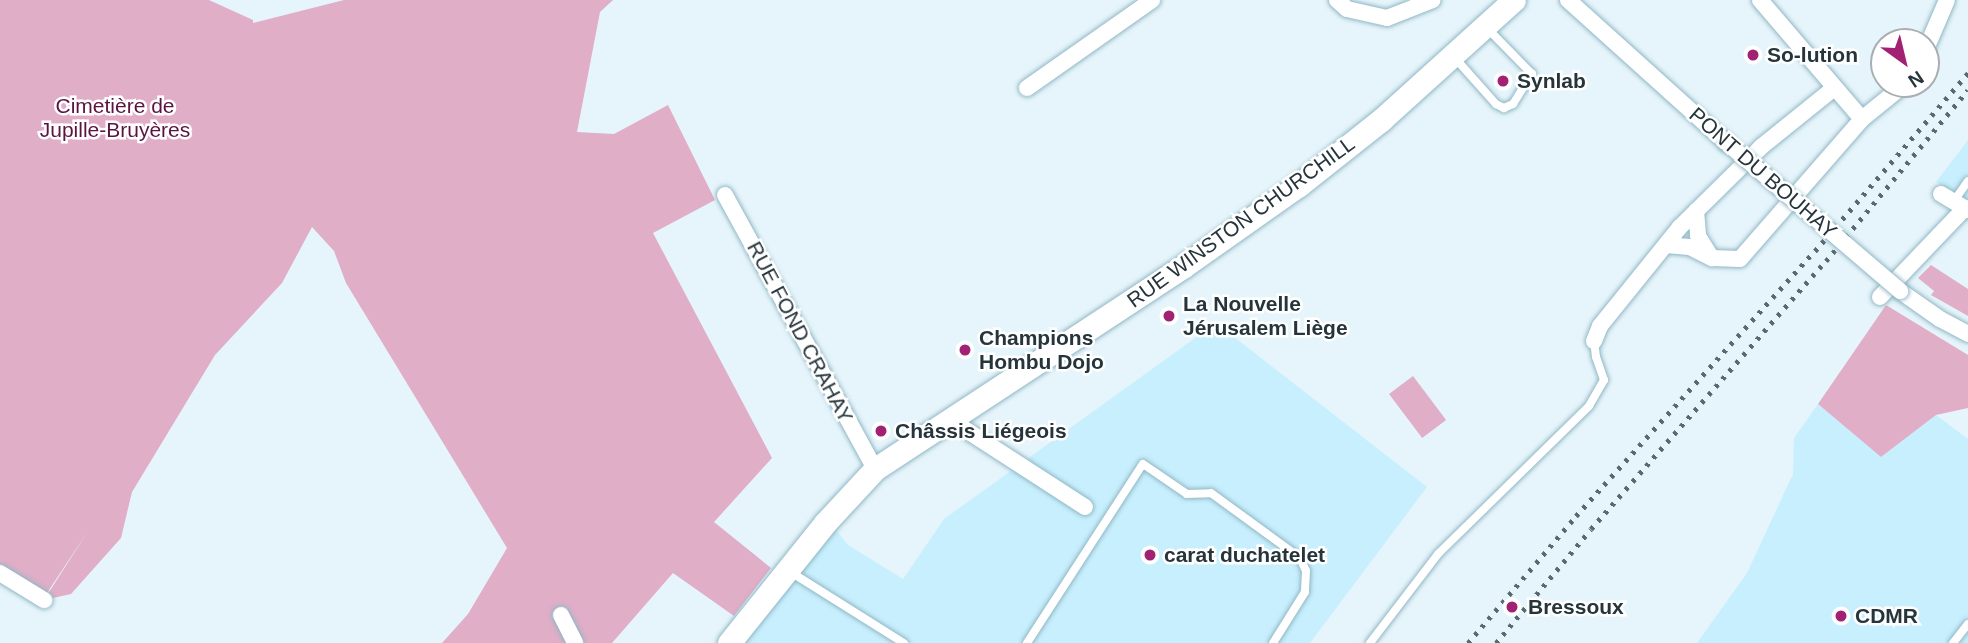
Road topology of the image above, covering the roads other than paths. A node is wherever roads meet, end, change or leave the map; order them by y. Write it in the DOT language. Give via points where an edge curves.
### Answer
graph roads {
  1 [pos="1152,0"];
  2 [pos="1337,0"];
  3 [pos="1433,0"];
  4 [pos="1514,0"];
  5 [pos="1568,0"];
  6 [pos="1760,0"];
  7 [pos="1947,0"];
  8 [pos="1486,27"];
  9 [pos="1935,28"];
  10 [pos="1452,55"];
  11 [pos="1027,88"];
  12 [pos="1834,88"];
  13 [pos="1887,98"];
  14 [pos="1861,119"];
  15 [pos="1968,181"];
  16 [pos="725,195"];
  17 [pos="1957,203"];
  18 [pos="1696,211"];
  19 [pos="1666,246"];
  20 [pos="1712,258"];
  21 [pos="1880,297"];
  22 [pos="1968,334"];
  23 [pos="1594,341"];
  24 [pos="949,419"];
  25 [pos="875,469"];
  26 [pos="1085,507"];
  27 [pos="786,570"];
  28 [pos="0,573"];
  29 [pos="44,600"];
  30 [pos="561,615"];
  31 [pos="1968,624"];
  32 [pos="575,643"];
  33 [pos="729,643"];
  34 [pos="904,643"];
  35 [pos="1027,643"];
  36 [pos="1273,643"];
  37 [pos="1370,643"];
  38 [pos="1953,643"];
  1 -- 11 [label="street"];
  2 -- 3 [label="street" via="1347,9 1387,18"];
  4 -- 8 [label="main road, RUE WINSTON CHURCHILL"];
  5 -- 22 [label="street, PONT DU BOUHAY, bridge" via="1900,291"];
  6 -- 12 [label="street"];
  7 -- 9 [label="street"];
  8 -- 10 [label="main road, RUE WINSTON CHURCHILL"];
  8 -- 10 [label="lane" via="1532,74 1513,104 1504,108 1496,104"];
  10 -- 24 [label="main road, RUE WINSTON CHURCHILL" via="1381,120 1299,185"];
  12 -- 14 [label="street"];
  12 -- 18 [label="street" via="1761,147"];
  13 -- 14 [label="street"];
  14 -- 20 [label="street" via="1740,259"];
  15 -- 17 [label="lane"];
  16 -- 25 [label="street, RUE FOND CRAHAY"];
  17 -- 21 [label="street"];
  18 -- 19 [label="street"];
  18 -- 20 [label="street" via="1698,236"];
  19 -- 20 [label="street" via="1690,247"];
  19 -- 23 [label="street" via="1600,326"];
  23 -- 37 [label="lane" via="1604,380 1589,406 1438,554"];
  24 -- 25 [label="main road, RUE WINSTON CHURCHILL"];
  24 -- 26 [label="street"];
  25 -- 27 [label="main road, RUE WINSTON CHURCHILL"];
  27 -- 33 [label="main road, RUE WINSTON CHURCHILL"];
  27 -- 34 [label="lane"];
  28 -- 29 [label="street"];
  30 -- 32 [label="street"];
  31 -- 38 [label="lane"];
  35 -- 36 [label="lane" via="1143,464 1187,494 1211,493 1300,558 1306,571 1305,592"];
}
